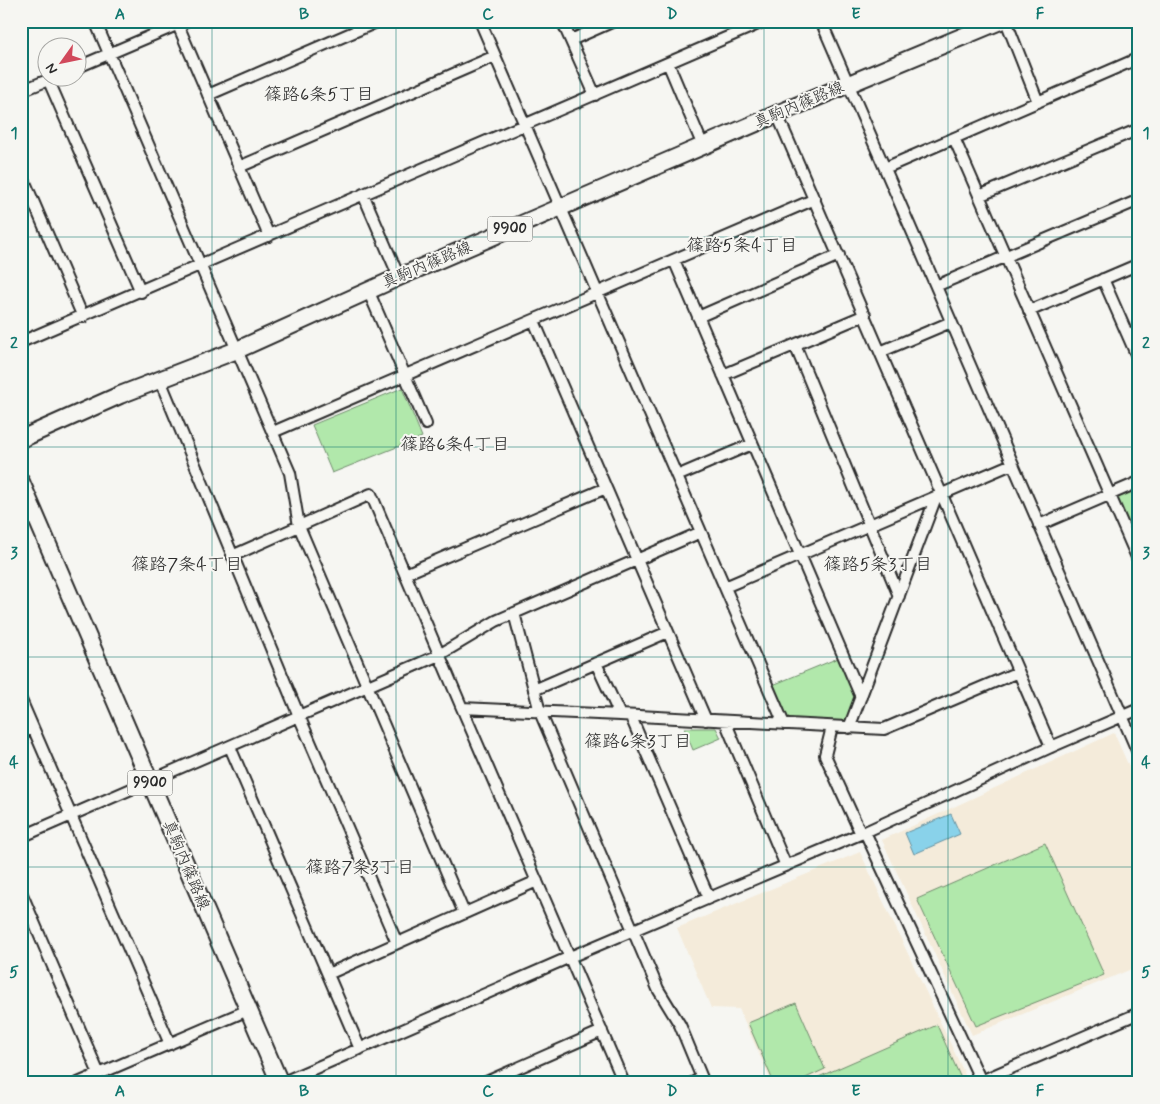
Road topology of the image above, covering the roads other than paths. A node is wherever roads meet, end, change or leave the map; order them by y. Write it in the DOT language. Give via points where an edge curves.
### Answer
graph roads {
  1 [pos="95,21"];
  2 [pos="379,21"];
  3 [pos="480,21"];
  4 [pos="562,21"];
  5 [pos="614,21"];
  6 [pos="737,21"];
  7 [pos="765,21"];
  8 [pos="822,21"];
  9 [pos="1000,21"];
  10 [pos="1006,21"];
  11 [pos="182,23"];
  12 [pos="362,25"];
  13 [pos="741,31"];
  14 [pos="570,40"];
  15 [pos="109,54"];
  16 [pos="495,56"];
  17 [pos="1139,58"];
  18 [pos="88,63"];
  19 [pos="668,63"];
  20 [pos="38,84"];
  21 [pos="848,84"];
  22 [pos="55,88"];
  23 [pos="21,91"];
  24 [pos="208,95"];
  25 [pos="595,95"];
  26 [pos="1038,102"];
  27 [pos="778,114"];
  28 [pos="525,125"];
  29 [pos="1139,129"];
  30 [pos="954,138"];
  31 [pos="703,146"];
  32 [pos="239,167"];
  33 [pos="885,168"];
  34 [pos="21,173"];
  35 [pos="363,194"];
  36 [pos="980,196"];
  37 [pos="815,199"];
  38 [pos="1139,200"];
  39 [pos="561,207"];
  40 [pos="269,236"];
  41 [pos="839,255"];
  42 [pos="1006,256"];
  43 [pos="674,260"];
  44 [pos="1139,264"];
  45 [pos="201,266"];
  46 [pos="399,277"];
  47 [pos="1103,279"];
  48 [pos="936,286"];
  49 [pos="368,290"];
  50 [pos="141,292"];
  51 [pos="598,294"];
  52 [pos="1029,311"];
  53 [pos="865,315"];
  54 [pos="83,317"];
  55 [pos="698,317"];
  56 [pos="534,321"];
  57 [pos="951,322"];
  58 [pos="1139,331"];
  59 [pos="1128,336"];
  60 [pos="22,338"];
  61 [pos="795,345"];
  62 [pos="237,350"];
  63 [pos="880,352"];
  64 [pos="1139,361"];
  65 [pos="723,375"];
  66 [pos="406,376"];
  67 [pos="160,380"];
  68 [pos="426,424"];
  69 [pos="273,432"];
  70 [pos="21,439"];
  71 [pos="752,444"];
  72 [pos="1012,464"];
  73 [pos="677,476"];
  74 [pos="21,482"];
  75 [pos="1139,482"];
  76 [pos="606,488"];
  77 [pos="1110,495"];
  78 [pos="939,496"];
  79 [pos="869,525"];
  80 [pos="1039,525"];
  81 [pos="299,526"];
  82 [pos="702,532"];
  83 [pos="800,555"];
  84 [pos="232,556"];
  85 [pos="637,560"];
  86 [pos="1139,562"];
  87 [pos="405,574"];
  88 [pos="725,587"];
  89 [pos="899,596"];
  90 [pos="514,613"];
  91 [pos="668,632"];
  92 [pos="439,655"];
  93 [pos="596,663"];
  94 [pos="1018,672"];
  95 [pos="368,686"];
  96 [pos="534,690"];
  97 [pos="861,697"];
  98 [pos="21,700"];
  99 [pos="462,708"];
  100 [pos="1139,709"];
  101 [pos="540,712"];
  102 [pos="620,715"];
  103 [pos="299,716"];
  104 [pos="631,717"];
  105 [pos="1122,717"];
  106 [pos="706,720"];
  107 [pos="725,721"];
  108 [pos="784,724"];
  109 [pos="832,727"];
  110 [pos="33,728"];
  111 [pos="850,728"];
  112 [pos="21,732"];
  113 [pos="230,747"];
  114 [pos="1051,747"];
  115 [pos="1139,755"];
  116 [pos="150,782"];
  117 [pos="71,816"];
  118 [pos="863,833"];
  119 [pos="21,837"];
  120 [pos="786,866"];
  121 [pos="537,881"];
  122 [pos="21,892"];
  123 [pos="710,898"];
  124 [pos="464,913"];
  125 [pos="633,930"];
  126 [pos="397,943"];
  127 [pos="570,957"];
  128 [pos="328,974"];
  129 [pos="248,1010"];
  130 [pos="1139,1013"];
  131 [pos="602,1031"];
  132 [pos="170,1044"];
  133 [pos="360,1048"];
  134 [pos="100,1074"];
  135 [pos="704,1080"];
  136 [pos="981,1082"];
  137 [pos="78,1083"];
  138 [pos="280,1083"];
  139 [pos="484,1083"];
  140 [pos="624,1083"];
  141 [pos="692,1083"];
  1 -- 15 [label="street"];
  2 -- 12 [label="street"];
  3 -- 16 [label="street"];
  4 -- 14 [label="street"];
  5 -- 14 [label="street"];
  6 -- 13 [label="street"];
  7 -- 13 [label="street"];
  8 -- 21 [label="street"];
  9 -- 21 [label="main road, 真駒内篠路線 / 9900"];
  10 -- 26 [label="street"];
  11 -- 15 [label="street"];
  11 -- 24 [label="street"];
  12 -- 24 [label="street"];
  13 -- 19 [label="street"];
  14 -- 25 [label="street"];
  15 -- 18 [label="street"];
  15 -- 45 [label="street"];
  16 -- 28 [label="street"];
  16 -- 32 [label="street"];
  17 -- 26 [label="street"];
  19 -- 25 [label="street"];
  19 -- 31 [label="street"];
  20 -- 23 [label="street"];
  21 -- 27 [label="main road, 真駒内篠路線 / 9900"];
  21 -- 33 [label="street"];
  22 -- 50 [label="street"];
  24 -- 32 [label="street"];
  25 -- 28 [label="street"];
  26 -- 30 [label="street"];
  27 -- 31 [label="main road, 真駒内篠路線 / 9900"];
  27 -- 37 [label="street"];
  28 -- 35 [label="street"];
  28 -- 39 [label="street"];
  29 -- 36 [label="street"];
  30 -- 33 [label="street"];
  30 -- 36 [label="street"];
  31 -- 39 [label="main road, 真駒内篠路線 / 9900"];
  32 -- 40 [label="street"];
  33 -- 48 [label="street"];
  34 -- 54 [label="street"];
  35 -- 40 [label="street"];
  35 -- 46 [label="street"];
  36 -- 42 [label="street"];
  37 -- 41 [label="street"];
  37 -- 43 [label="street"];
  38 -- 42 [label="street"];
  39 -- 46 [label="main road, 真駒内篠路線 / 9900"];
  39 -- 51 [label="street"];
  40 -- 45 [label="street"];
  41 -- 53 [label="street"];
  41 -- 55 [label="street"];
  42 -- 48 [label="street"];
  42 -- 52 [label="street"];
  43 -- 51 [label="street"];
  43 -- 55 [label="street"];
  44 -- 47 [label="street"];
  45 -- 50 [label="street"];
  45 -- 62 [label="street"];
  46 -- 49 [label="main road, 真駒内篠路線 / 9900"];
  47 -- 52 [label="street"];
  47 -- 59 [label="street"];
  48 -- 57 [label="street"];
  49 -- 62 [label="main road, 真駒内篠路線 / 9900"];
  49 -- 66 [label="street"];
  50 -- 54 [label="street"];
  51 -- 56 [label="street"];
  51 -- 73 [label="street"];
  52 -- 77 [label="street"];
  53 -- 61 [label="street"];
  53 -- 63 [label="street"];
  54 -- 60 [label="street"];
  55 -- 65 [label="street"];
  56 -- 66 [label="street"];
  56 -- 76 [label="street"];
  57 -- 63 [label="street"];
  57 -- 72 [label="street"];
  58 -- 59 [label="street"];
  59 -- 64 [label="street"];
  61 -- 65 [label="street"];
  61 -- 79 [label="street"];
  62 -- 67 [label="main road, 真駒内篠路線 / 9900"];
  62 -- 69 [label="street"];
  63 -- 78 [label="street"];
  65 -- 71 [label="street"];
  66 -- 68 [label="street"];
  66 -- 69 [label="street"];
  67 -- 70 [label="main road, 真駒内篠路線 / 9900"];
  67 -- 84 [label="street"];
  69 -- 81 [label="street" via="290,473"];
  71 -- 73 [label="street"];
  71 -- 83 [label="street"];
  72 -- 78 [label="street"];
  72 -- 80 [label="street"];
  73 -- 82 [label="street"];
  74 -- 116 [label="main road, 真駒内篠路線 / 9900"];
  75 -- 77 [label="street"];
  76 -- 85 [label="street"];
  76 -- 87 [label="street"];
  77 -- 80 [label="street"];
  77 -- 86 [label="street"];
  78 -- 79 [label="street"];
  78 -- 89 [label="street"];
  78 -- 94 [label="street"];
  79 -- 83 [label="street"];
  79 -- 89 [label="street"];
  80 -- 105 [label="street"];
  81 -- 84 [label="street"];
  81 -- 87 [label="street" via="371,494"];
  81 -- 95 [label="street"];
  82 -- 85 [label="street"];
  82 -- 88 [label="street"];
  83 -- 88 [label="street"];
  83 -- 97 [label="street"];
  84 -- 103 [label="street"];
  85 -- 90 [label="street"];
  85 -- 91 [label="street"];
  87 -- 92 [label="street"];
  88 -- 108 [label="street"];
  89 -- 97 [label="street"];
  90 -- 92 [label="street"];
  90 -- 96 [label="street"];
  91 -- 93 [label="street"];
  91 -- 106 [label="street"];
  92 -- 95 [label="street"];
  92 -- 99 [label="street"];
  93 -- 96 [label="street"];
  93 -- 102 [label="street"];
  94 -- 111 [label="street" via="884,729"];
  94 -- 114 [label="street"];
  95 -- 103 [label="street"];
  95 -- 124 [label="street"];
  96 -- 101 [label="street"];
  97 -- 111 [label="street"];
  98 -- 110 [label="street"];
  99 -- 101 [label="street"];
  99 -- 121 [label="street"];
  100 -- 105 [label="street"];
  101 -- 102 [label="street"];
  101 -- 125 [label="street"];
  102 -- 104 [label="street"];
  103 -- 113 [label="street"];
  103 -- 126 [label="street"];
  104 -- 106 [label="street"];
  104 -- 123 [label="street"];
  105 -- 114 [label="street"];
  105 -- 115 [label="street"];
  106 -- 107 [label="street"];
  107 -- 108 [label="street"];
  107 -- 120 [label="street"];
  108 -- 109 [label="street"];
  109 -- 111 [label="street"];
  109 -- 118 [label="street" via="825,754"];
  110 -- 112 [label="street"];
  110 -- 117 [label="street"];
  113 -- 116 [label="street"];
  113 -- 128 [label="street"];
  114 -- 118 [label="street"];
  116 -- 117 [label="street"];
  116 -- 129 [label="main road, 真駒内篠路線 / 9900"];
  117 -- 119 [label="street"];
  117 -- 132 [label="street"];
  118 -- 120 [label="street"];
  118 -- 136 [label="street"];
  120 -- 123 [label="street"];
  121 -- 124 [label="street"];
  121 -- 127 [label="street"];
  122 -- 134 [label="street"];
  123 -- 125 [label="street"];
  124 -- 126 [label="street"];
  125 -- 127 [label="street"];
  125 -- 135 [label="street" via="658,989 680,1025"];
  126 -- 128 [label="street"];
  127 -- 131 [label="street"];
  127 -- 133 [label="street"];
  128 -- 133 [label="street"];
  129 -- 132 [label="street"];
  129 -- 138 [label="main road, 真駒内篠路線 / 9900"];
  130 -- 136 [label="street"];
  131 -- 139 [label="street"];
  131 -- 140 [label="street"];
  132 -- 134 [label="street"];
  133 -- 138 [label="street"];
  134 -- 137 [label="street"];
  135 -- 141 [label="street"];
}
